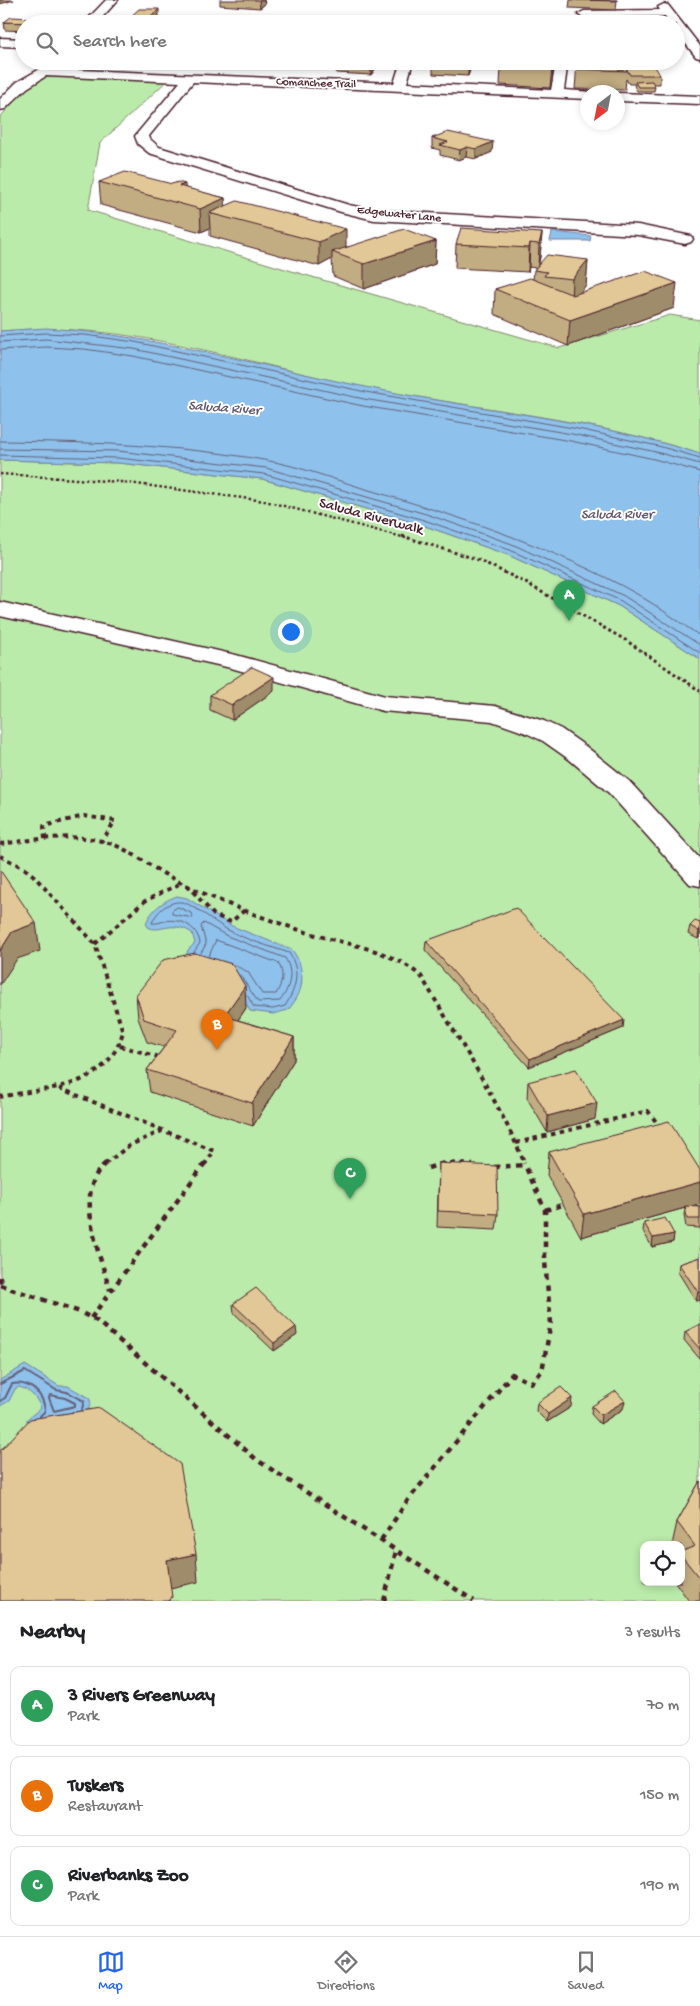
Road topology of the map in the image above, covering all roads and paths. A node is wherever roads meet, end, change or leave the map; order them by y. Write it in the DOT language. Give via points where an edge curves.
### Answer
graph roads {
  1 [pos="112,0"];
  2 [pos="659,0"];
  3 [pos="631,1"];
  4 [pos="634,14"];
  5 [pos="98,15"];
  6 [pos="588,15"];
  7 [pos="638,15"];
  8 [pos="669,15"];
  9 [pos="685,36"];
  10 [pos="0,42"];
  11 [pos="15,43"];
  12 [pos="700,54"];
  13 [pos="404,70"];
  14 [pos="561,70"];
  15 [pos="44,72"];
  16 [pos="189,79"];
  17 [pos="399,88"];
  18 [pos="557,94"];
  19 [pos="580,95"];
  20 [pos="625,97"];
  21 [pos="700,100"];
  22 [pos="0,106"];
  23 [pos="685,239"];
  24 [pos="0,474"];
  25 [pos="0,609"];
  26 [pos="700,691"];
  27 [pos="45,839"];
  28 [pos="102,841"];
  29 [pos="0,844"];
  30 [pos="0,856"];
  31 [pos="700,877"];
  32 [pos="181,883"];
  33 [pos="186,884"];
  34 [pos="246,908"];
  35 [pos="95,944"];
  36 [pos="120,1046"];
  37 [pos="162,1053"];
  38 [pos="59,1088"];
  39 [pos="0,1097"];
  40 [pos="162,1131"];
  41 [pos="664,1132"];
  42 [pos="516,1143"];
  43 [pos="526,1165"];
  44 [pos="479,1166"];
  45 [pos="487,1167"];
  46 [pos="428,1168"];
  47 [pos="572,1202"];
  48 [pos="546,1210"];
  49 [pos="0,1277"];
  50 [pos="1,1285"];
  51 [pos="110,1291"];
  52 [pos="91,1318"];
  53 [pos="381,1540"];
  54 [pos="396,1550"];
  55 [pos="384,1601"];
  56 [pos="474,1601"];
  1 -- 5 [label="street"];
  2 -- 8 [label="street"];
  3 -- 4 [label="street" via="627,5"];
  4 -- 6 [label="street" via="584,14"];
  4 -- 7 [label="street"];
  9 -- 12 [label="street"];
  10 -- 11 [label="street"];
  13 -- 17 [label="street"];
  14 -- 18 [label="street"];
  15 -- 16 [label="street, Comanchee Trail"];
  15 -- 22 [label="street" via="22,85"];
  16 -- 17 [label="street, Comanchee Trail"];
  16 -- 23 [label="street, Edgewater Lane" via="142,136 154,150 374,215 638,230"];
  17 -- 18 [label="street, Comanchee Trail"];
  18 -- 19 [label="street, Comanchee Trail"];
  20 -- 21 [label="street"];
  24 -- 26 [label="path, Saluda Riverwalk" via="121,482 266,501 479,560 627,641"];
  25 -- 31 [label="street" via="236,662 383,703 495,714 535,727 579,754 619,788"];
  27 -- 28 [label="path"];
  27 -- 28 [label="path" via="44,826 84,816 115,821"];
  27 -- 29 [label="path"];
  28 -- 32 [label="path" via="135,853"];
  30 -- 35 [label="path" via="34,875"];
  32 -- 33 [label="path"];
  32 -- 35 [label="path" via="160,889 144,900"];
  33 -- 34 [label="path"];
  33 -- 34 [label="path" via="214,915 222,919 231,922"];
  34 -- 42 [label="path" via="303,932 390,955 413,968 421,976"];
  35 -- 36 [label="path" via="122,1032"];
  36 -- 37 [label="path" via="158,1058"];
  36 -- 38 [label="path" via="95,1072"];
  38 -- 39 [label="path"];
  38 -- 40 [label="path"];
  40 -- 51 [label="path" via="139,1139 110,1156 97,1172 89,1192 90,1214"];
  40 -- 51 [label="path" via="214,1151"];
  41 -- 42 [label="path" via="648,1110"];
  42 -- 43 [label="path"];
  43 -- 45 [label="path"];
  43 -- 48 [label="path"];
  44 -- 46 [label="path" via="444,1163"];
  47 -- 48 [label="path"];
  48 -- 53 [label="path" via="545,1262 551,1323 542,1371 531,1383 512,1374 408,1500"];
  49 -- 50 [label="path"];
  50 -- 52 [label="path"];
  51 -- 52 [label="path"];
  52 -- 53 [label="path" via="258,1460"];
  53 -- 54 [label="path"];
  54 -- 55 [label="path"];
  54 -- 56 [label="path"];
}
